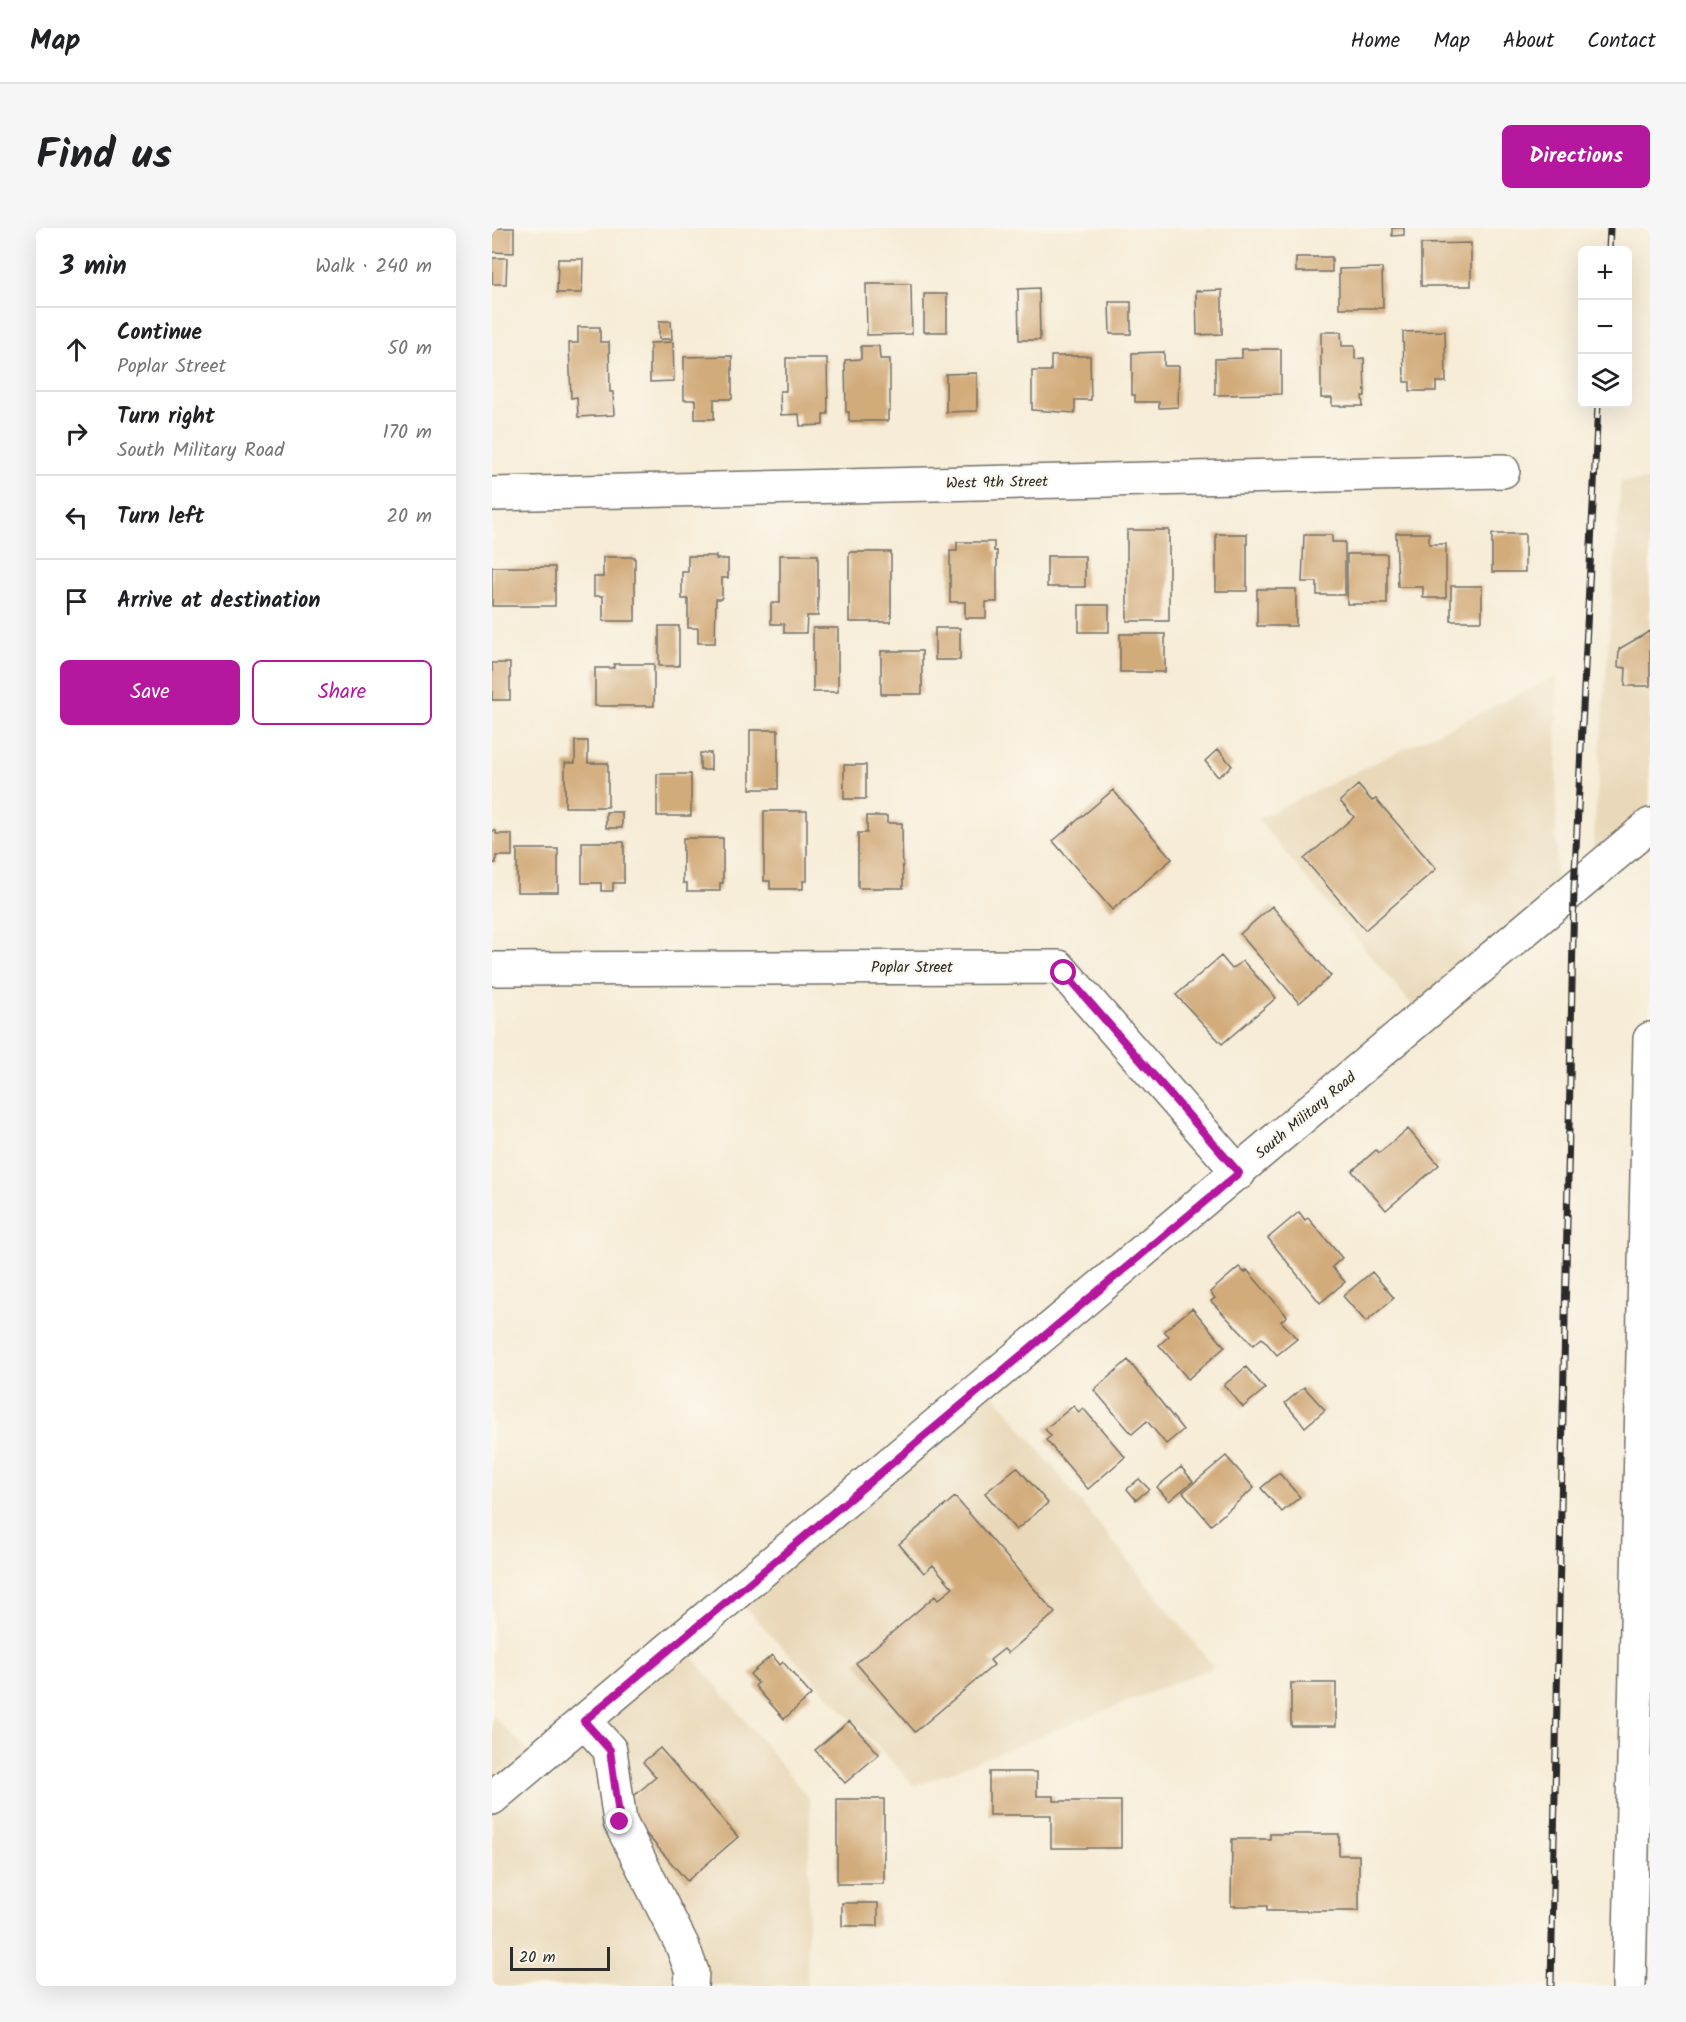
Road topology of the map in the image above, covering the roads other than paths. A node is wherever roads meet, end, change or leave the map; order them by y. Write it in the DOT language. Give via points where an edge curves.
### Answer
graph roads {
  1 [pos="1503,471"];
  2 [pos="492,494"];
  3 [pos="1650,825"];
  4 [pos="492,969"];
  5 [pos="1650,1039"];
  6 [pos="1239,1173"];
  7 [pos="584,1721"];
  8 [pos="492,1798"];
  9 [pos="691,1986"];
  10 [pos="1629,1986"];
  1 -- 2 [label="street, West 9th Street"];
  3 -- 6 [label="street, South Military Road"];
  4 -- 6 [label="street, Poplar Street" via="1059,967"];
  5 -- 10 [label="street"];
  6 -- 7 [label="street, South Military Road"];
  7 -- 8 [label="street, South Military Road"];
  7 -- 9 [label="street" via="610,1750 620,1822 681,1945 692,1972"];
}
